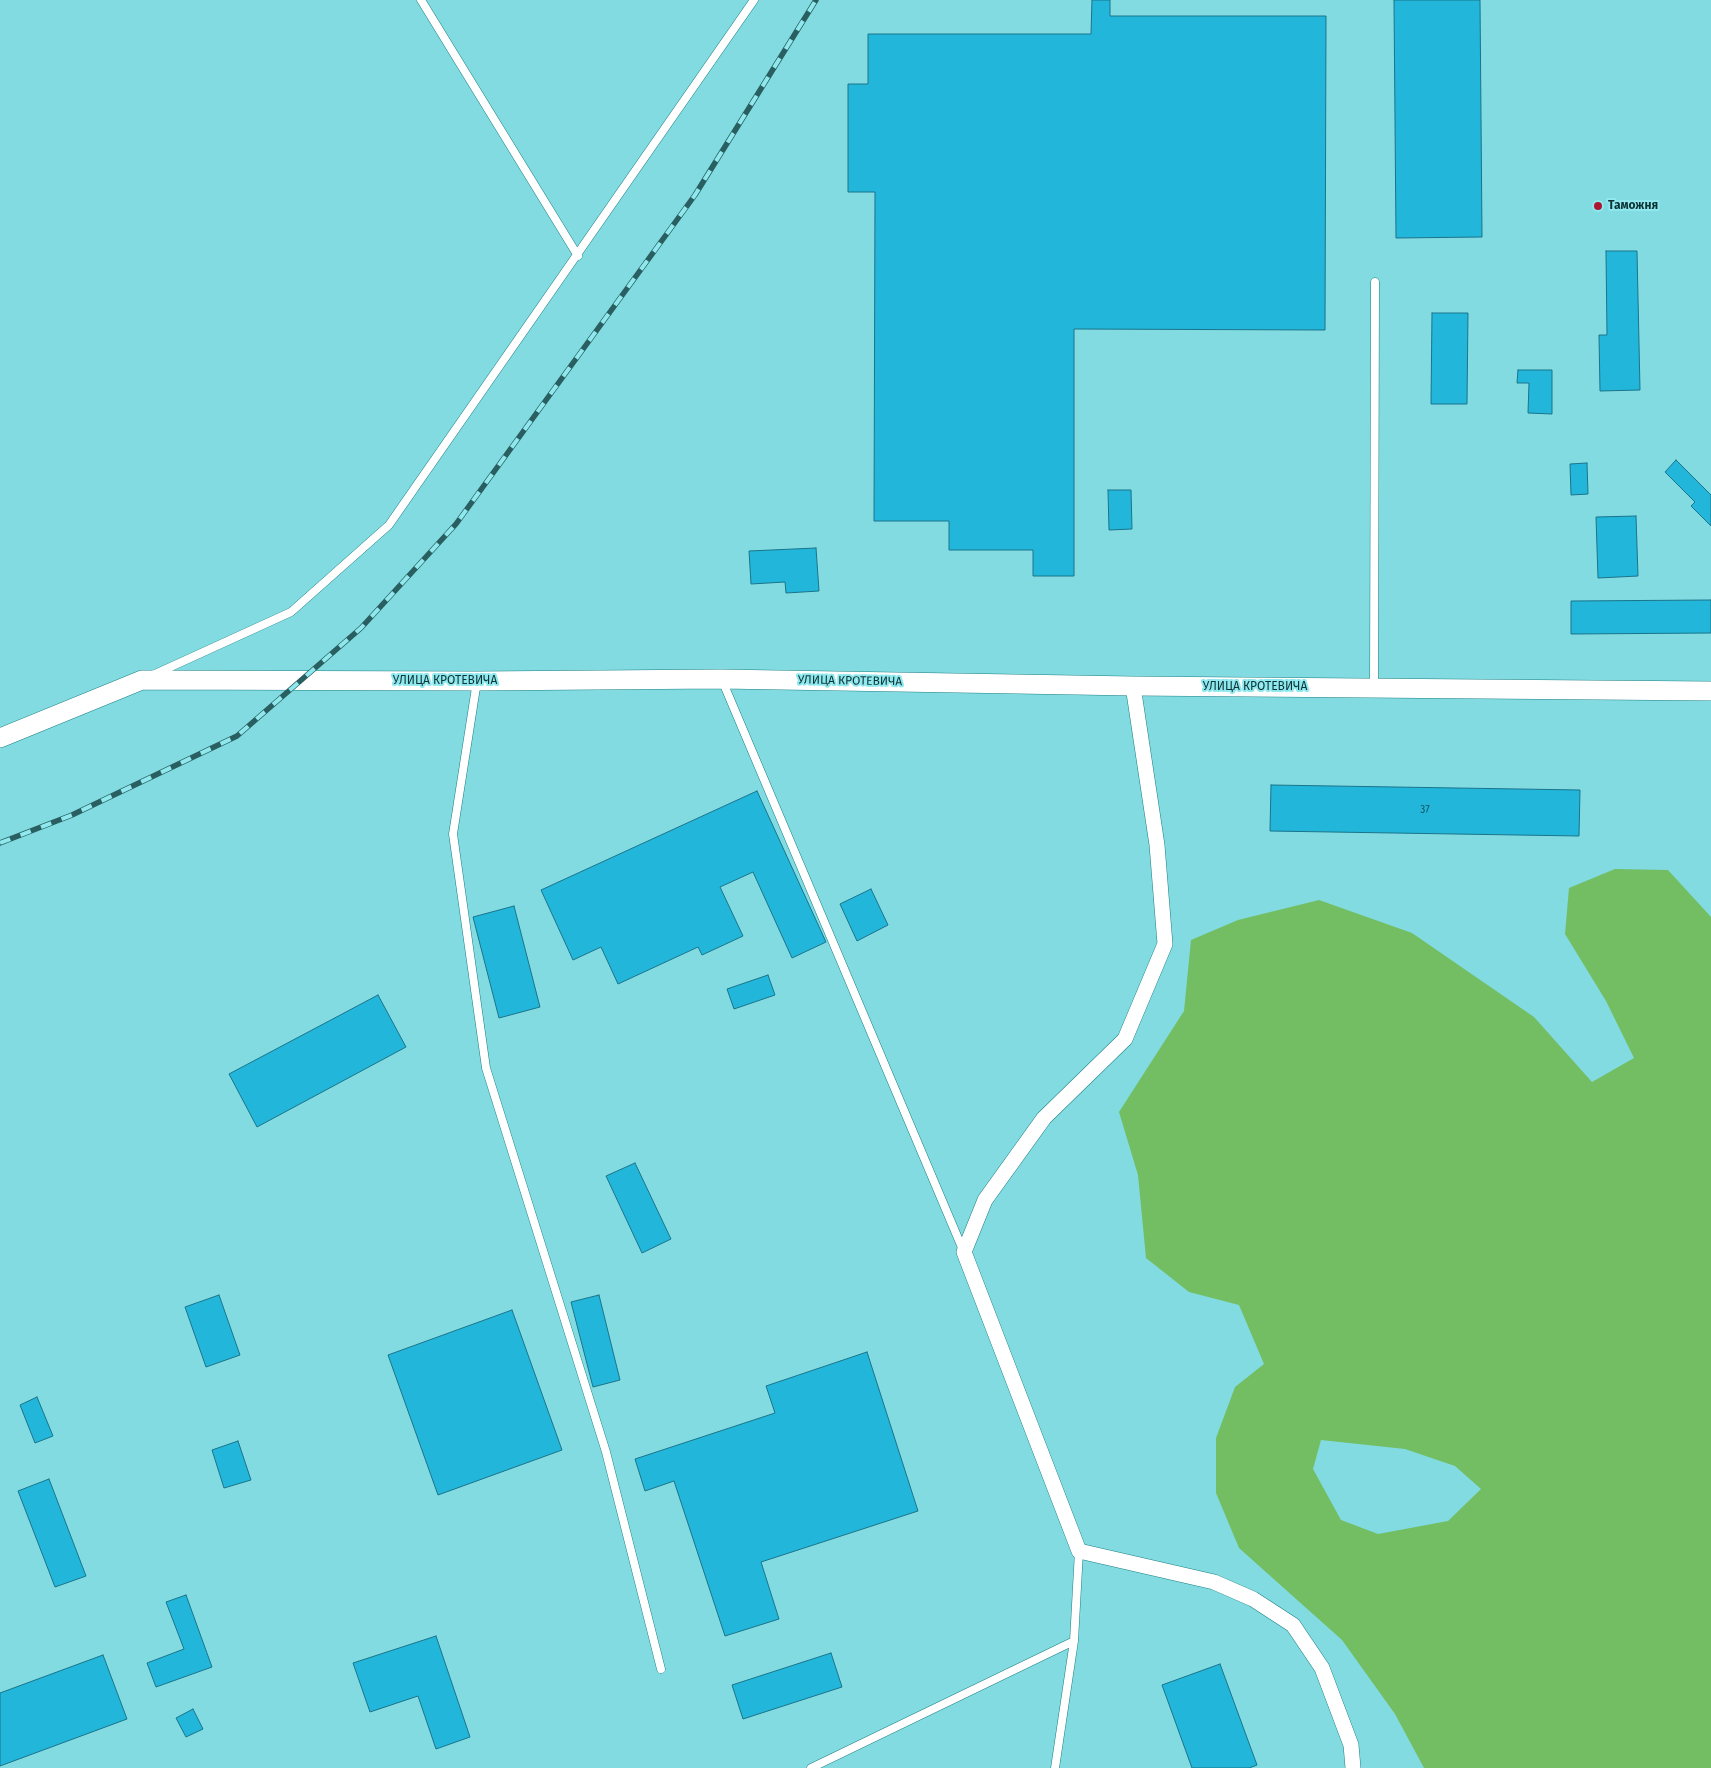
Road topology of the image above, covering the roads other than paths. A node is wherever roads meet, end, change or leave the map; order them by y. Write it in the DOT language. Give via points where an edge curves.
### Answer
graph roads {
  1 [pos="421,0"];
  2 [pos="754,0"];
  3 [pos="578,256"];
  4 [pos="1375,282"];
  5 [pos="721,679"];
  6 [pos="142,680"];
  7 [pos="478,682"];
  8 [pos="1133,686"];
  9 [pos="1374,688"];
  10 [pos="1711,691"];
  11 [pos="0,738"];
  12 [pos="964,1252"];
  13 [pos="1079,1551"];
  14 [pos="1074,1640"];
  15 [pos="661,1669"];
  16 [pos="811,1768"];
  17 [pos="1055,1768"];
  18 [pos="1353,1768"];
  1 -- 3 [label="lane"];
  2 -- 3 [label="lane"];
  3 -- 6 [label="lane" via="389,525 291,612"];
  4 -- 9 [label="lane"];
  5 -- 7 [label="street, УЛИЦА КРОТЕВИЧА"];
  5 -- 8 [label="street, УЛИЦА КРОТЕВИЧА"];
  5 -- 12 [label="lane"];
  6 -- 7 [label="street, УЛИЦА КРОТЕВИЧА"];
  6 -- 11 [label="street, УЛИЦА КРОТЕВИЧА"];
  7 -- 15 [label="lane" via="453,834 486,1068 606,1452"];
  8 -- 9 [label="street, УЛИЦА КРОТЕВИЧА"];
  8 -- 12 [label="street" via="1157,845 1165,944 1125,1039 1044,1118 985,1200"];
  9 -- 10 [label="street, УЛИЦА КРОТЕВИЧА"];
  12 -- 13 [label="street"];
  13 -- 14 [label="lane"];
  13 -- 18 [label="street" via="1214,1582 1253,1599 1293,1625 1322,1668 1351,1745"];
  14 -- 16 [label="lane"];
  14 -- 17 [label="lane"];
}
